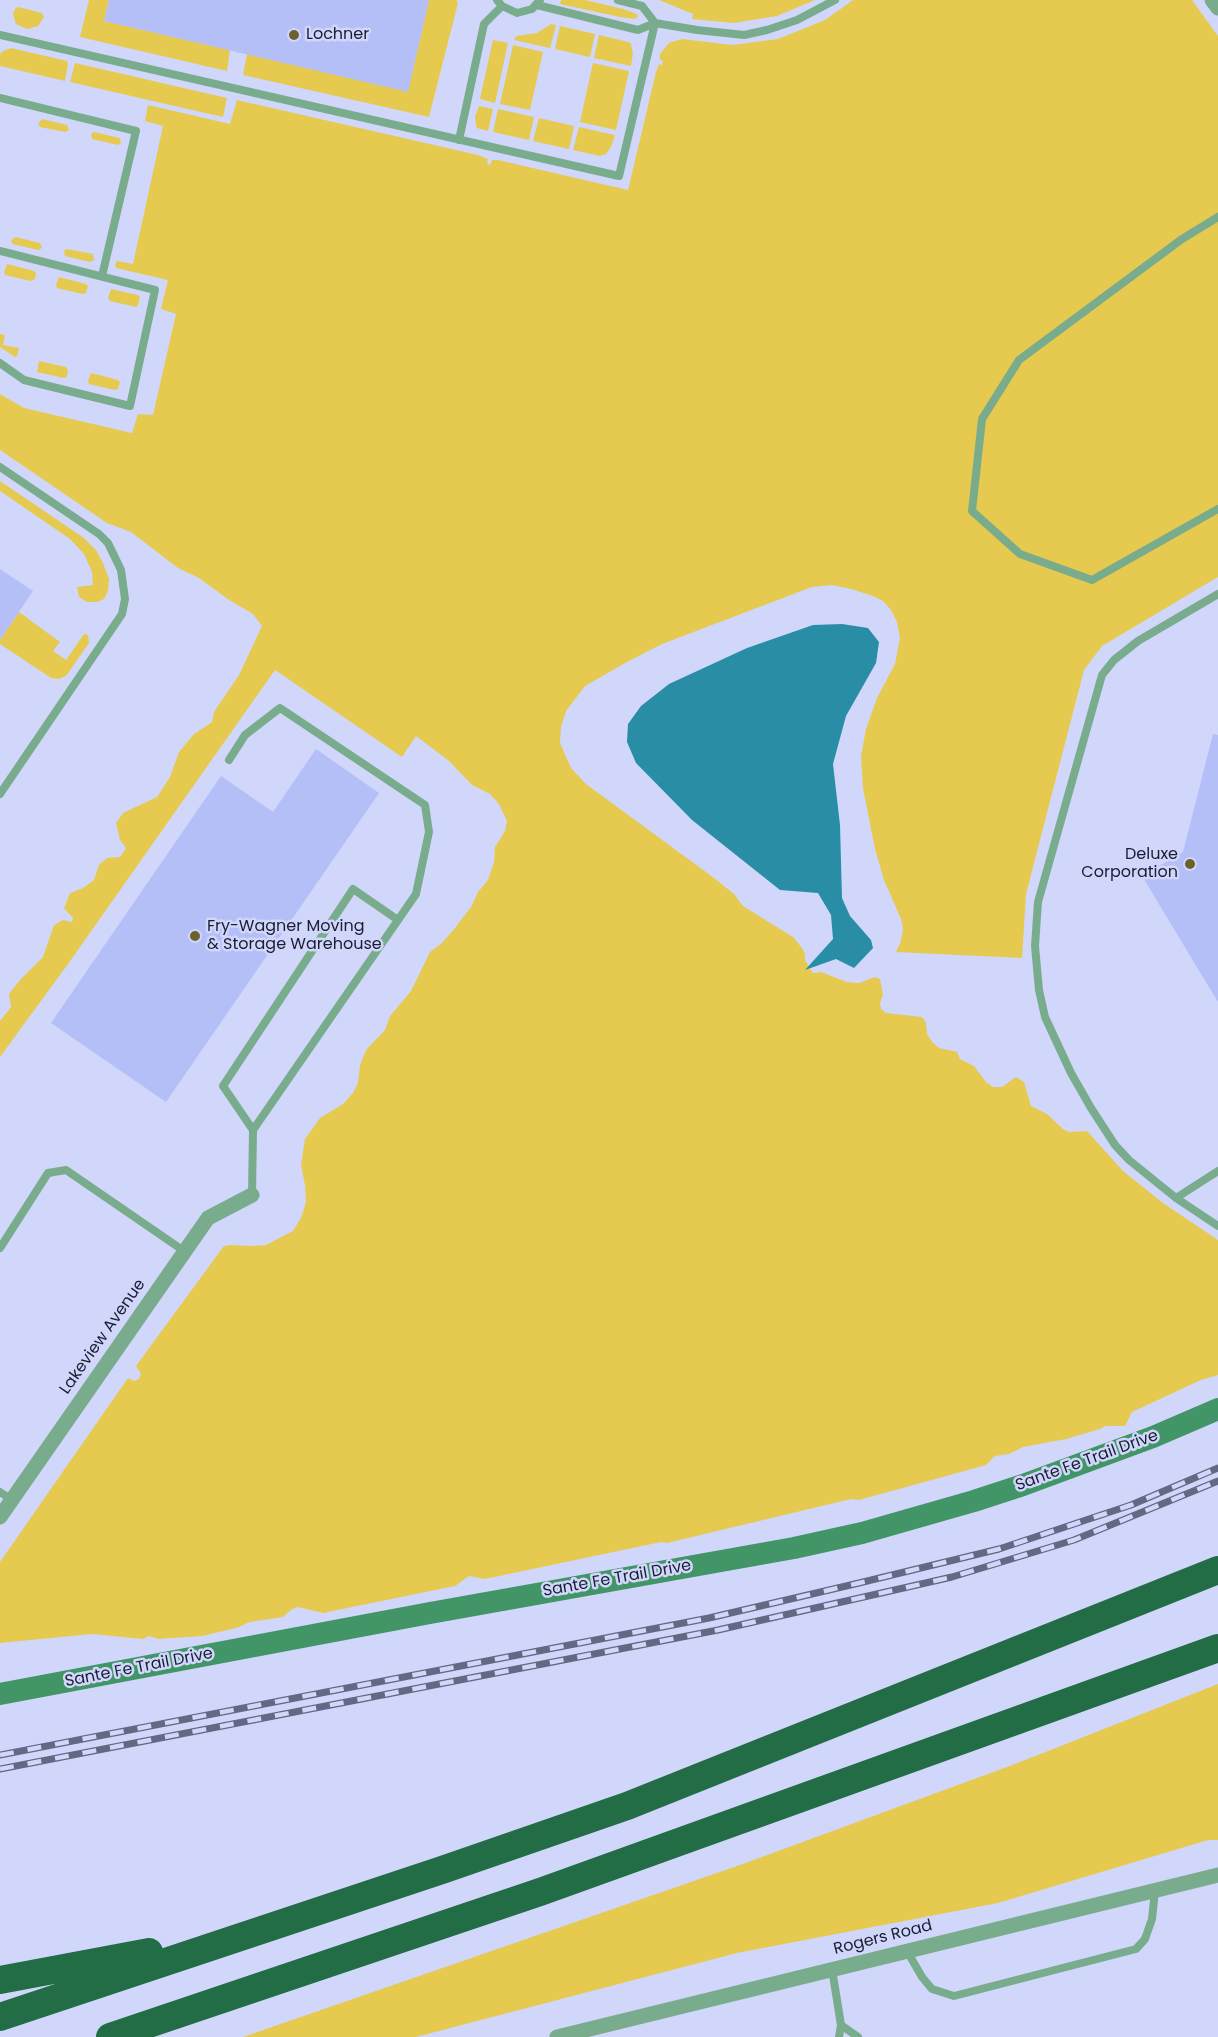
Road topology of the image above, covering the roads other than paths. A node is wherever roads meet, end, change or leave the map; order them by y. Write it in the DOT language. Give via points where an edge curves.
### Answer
graph roads {
  1 [pos="618,0"];
  2 [pos="835,0"];
  3 [pos="1212,0"];
  4 [pos="500,3"];
  5 [pos="538,3"];
  6 [pos="1218,8"];
  7 [pos="655,23"];
  8 [pos="0,35"];
  9 [pos="0,98"];
  10 [pos="459,140"];
  11 [pos="1218,217"];
  12 [pos="0,251"];
  13 [pos="102,276"];
  14 [pos="0,363"];
  15 [pos="0,467"];
  16 [pos="1218,509"];
  17 [pos="1218,594"];
  18 [pos="229,760"];
  19 [pos="0,794"];
  20 [pos="398,920"];
  21 [pos="253,1130"];
  22 [pos="1218,1171"];
  23 [pos="252,1195"];
  24 [pos="1176,1198"];
  25 [pos="1218,1226"];
  26 [pos="0,1248"];
  27 [pos="184,1251"];
  28 [pos="1218,1409"];
  29 [pos="6,1496"];
  30 [pos="0,1517"];
  31 [pos="1218,1570"];
  32 [pos="1218,1648"];
  33 [pos="0,1694"];
  34 [pos="1218,1875"];
  35 [pos="1155,1891"];
  36 [pos="257,1932"];
  37 [pos="907,1951"];
  38 [pos="832,1969"];
  39 [pos="0,1980"];
  40 [pos="0,2016"];
  41 [pos="841,2025"];
  42 [pos="110,2037"];
  43 [pos="556,2037"];
  44 [pos="839,2037"];
  45 [pos="858,2037"];
  1 -- 7 [label="lane" via="642,6"];
  2 -- 7 [label="lane" via="797,20 744,35"];
  3 -- 6 [label="street"];
  4 -- 5 [label="lane" via="517,13"];
  4 -- 10 [label="lane" via="484,24"];
  5 -- 7 [label="lane" via="638,30"];
  7 -- 10 [label="lane" via="619,176"];
  8 -- 10 [label="lane"];
  9 -- 13 [label="lane" via="136,131"];
  11 -- 16 [label="lane" via="1182,239 1019,360 982,419 972,511 1020,554 1092,580"];
  12 -- 13 [label="lane"];
  13 -- 14 [label="lane" via="155,290 130,406 24,380"];
  15 -- 19 [label="lane" via="108,543 121,570 124,599 122,614"];
  17 -- 24 [label="lane" via="1138,641 1102,675 1035,924 1045,1017 1071,1074 1115,1145"];
  18 -- 20 [label="lane" via="245,735 280,708 425,805 429,832 416,894"];
  20 -- 21 [label="lane"];
  20 -- 21 [label="lane" via="353,889 223,1086"];
  21 -- 23 [label="lane"];
  22 -- 24 [label="lane"];
  23 -- 27 [label="street, Lakeview Avenue" via="207,1218"];
  24 -- 25 [label="lane"];
  26 -- 27 [label="lane" via="48,1173 66,1170"];
  27 -- 29 [label="street, Lakeview Avenue"];
  28 -- 33 [label="main road, Sante Fe Trail Drive" via="1023,1485 861,1533"];
  29 -- 30 [label="street, Lakeview Avenue"];
  31 -- 36 [label="highway" via="627,1806"];
  32 -- 42 [label="highway" via="540,1892"];
  34 -- 35 [label="street, Rogers Road"];
  35 -- 37 [label="street, Rogers Road"];
  35 -- 37 [label="lane" via="1152,1919 1145,1939 1136,1948 954,1996 932,1989"];
  36 -- 39 [label="highway"];
  36 -- 40 [label="highway"];
  37 -- 38 [label="street, Rogers Road"];
  38 -- 41 [label="lane"];
  38 -- 43 [label="street, Rogers Road"];
  41 -- 44 [label="lane"];
  41 -- 45 [label="lane"];
}
